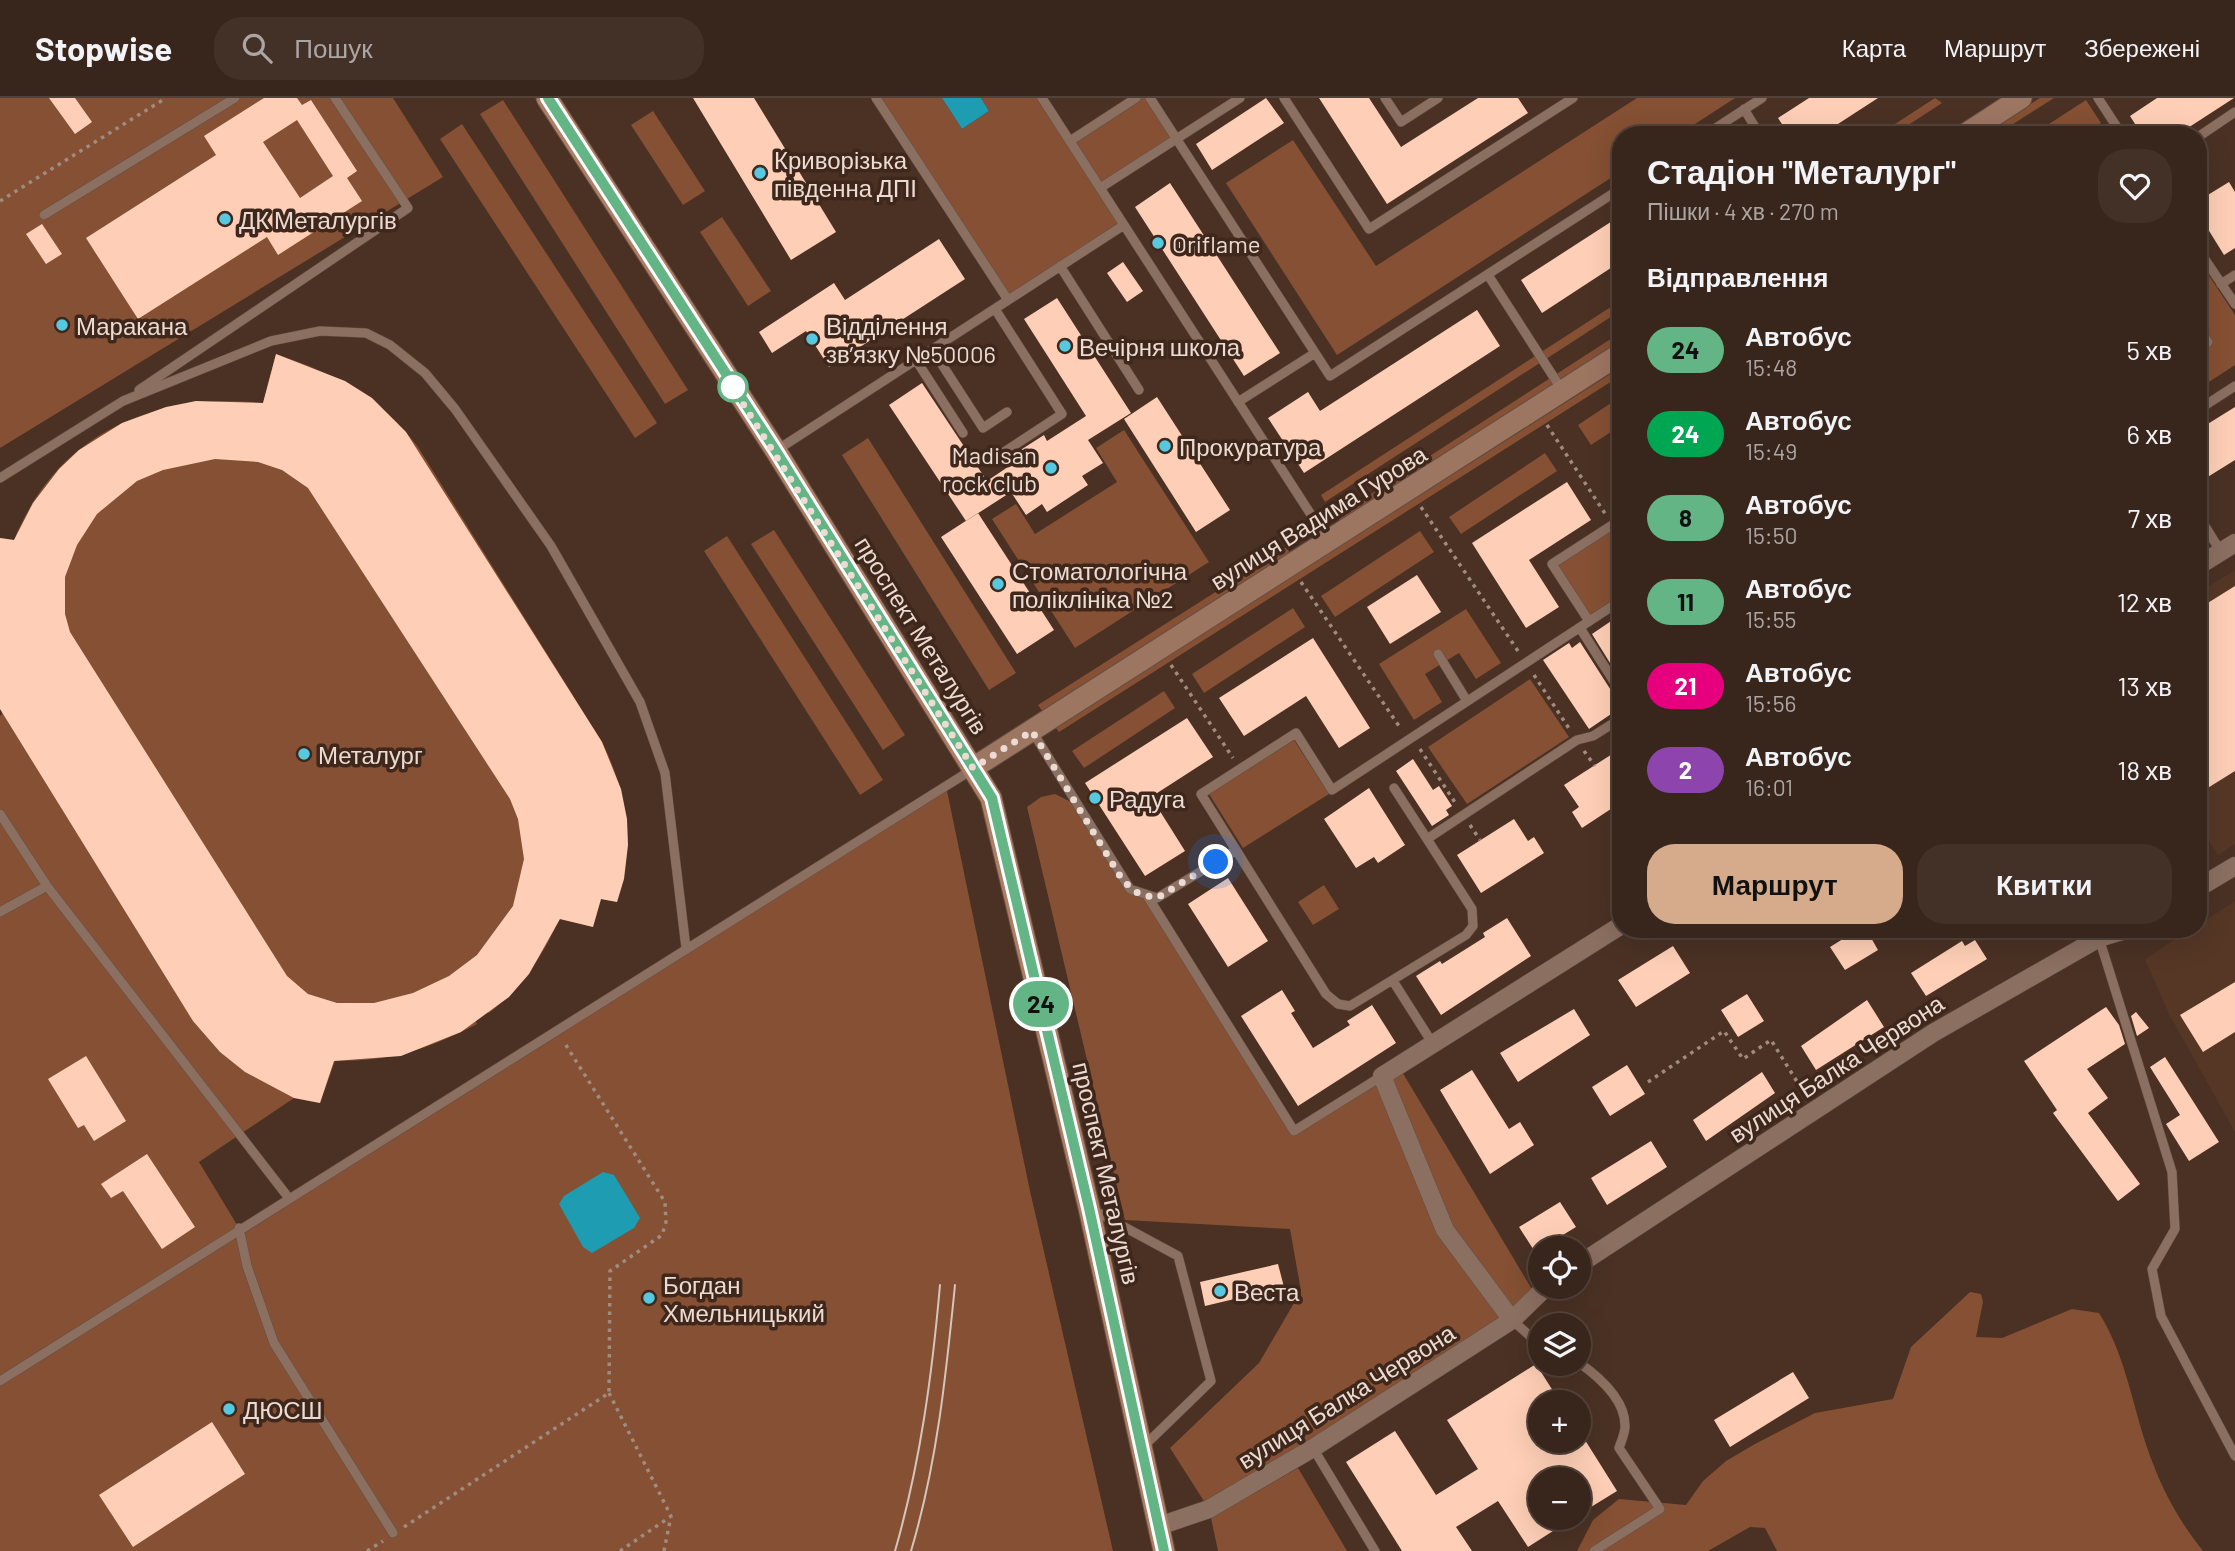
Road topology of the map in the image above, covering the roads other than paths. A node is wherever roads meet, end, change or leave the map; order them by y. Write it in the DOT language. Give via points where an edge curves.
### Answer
graph roads {
  1 [pos="236,98"];
  2 [pos="335,98"];
  3 [pos="547,98"];
  4 [pos="876,98"];
  5 [pos="1042,98"];
  6 [pos="1136,98"];
  7 [pos="1150,98"];
  8 [pos="1240,98"];
  9 [pos="1284,98"];
  10 [pos="1385,98"];
  11 [pos="1438,98"];
  12 [pos="1762,98"];
  13 [pos="2021,98"];
  14 [pos="2098,98"];
  15 [pos="1566,100"];
  16 [pos="1744,109"];
  17 [pos="2235,112"];
  18 [pos="1718,126"];
  19 [pos="1754,126"];
  20 [pos="1978,126"];
  21 [pos="2116,126"];
  22 [pos="2207,130"];
  23 [pos="1177,139"];
  24 [pos="1070,141"];
  25 [pos="1100,188"];
  26 [pos="1612,194"];
  27 [pos="44,215"];
  28 [pos="1124,225"];
  29 [pos="2207,263"];
  30 [pos="1060,266"];
  31 [pos="1488,275"];
  32 [pos="2235,275"];
  33 [pos="2221,284"];
  34 [pos="1008,300"];
  35 [pos="2235,304"];
  36 [pos="995,309"];
  37 [pos="932,349"];
  38 [pos="1315,353"];
  39 [pos="1612,359"];
  40 [pos="916,360"];
  41 [pos="2235,386"];
  42 [pos="1139,390"];
  43 [pos="1563,391"];
  44 [pos="123,401"];
  45 [pos="1238,402"];
  46 [pos="2207,404"];
  47 [pos="1007,412"];
  48 [pos="963,433"];
  49 [pos="776,451"];
  50 [pos="995,458"];
  51 [pos="0,478"];
  52 [pos="2207,525"];
  53 [pos="1612,526"];
  54 [pos="1329,542"];
  55 [pos="2228,547"];
  56 [pos="2207,560"];
  57 [pos="1612,606"];
  58 [pos="1589,621"];
  59 [pos="1580,628"];
  60 [pos="1438,654"];
  61 [pos="1612,678"];
  62 [pos="1467,701"];
  63 [pos="1612,724"];
  64 [pos="1032,731"];
  65 [pos="973,768"];
  66 [pos="1394,788"];
  67 [pos="0,814"];
  68 [pos="1427,839"];
  69 [pos="1236,850"];
  70 [pos="2235,866"];
  71 [pos="2207,883"];
  72 [pos="47,886"];
  73 [pos="1149,897"];
  74 [pos="0,912"];
  75 [pos="1612,931"];
  76 [pos="2088,938"];
  77 [pos="2098,938"];
  78 [pos="686,948"];
  79 [pos="1393,981"];
  80 [pos="1433,1044"];
  81 [pos="1382,1076"];
  82 [pos="288,1197"];
  83 [pos="1089,1208"];
  84 [pos="239,1228"];
  85 [pos="1591,1256"];
  86 [pos="1534,1299"];
  87 [pos="1512,1320"];
  88 [pos="1528,1334"];
  89 [pos="1591,1371"];
  90 [pos="0,1381"];
  91 [pos="1141,1448"];
  92 [pos="1313,1448"];
  93 [pos="2235,1456"];
  94 [pos="1158,1526"];
  95 [pos="393,1534"];
  96 [pos="1164,1551"];
  97 [pos="1375,1551"];
  98 [pos="1594,1551"];
  1 -- 27 [label="lane"];
  2 -- 44 [label="lane" via="408,208"];
  3 -- 49 [label="main road, проспект Металургів"];
  4 -- 34 [label="lane"];
  5 -- 24 [label="lane"];
  6 -- 24 [label="lane"];
  7 -- 23 [label="lane"];
  8 -- 23 [label="lane"];
  9 -- 15 [label="lane" via="1369,229"];
  10 -- 11 [label="lane" via="1401,122"];
  12 -- 16 [label="lane"];
  13 -- 20 [label="street"];
  14 -- 21 [label="lane"];
  16 -- 18 [label="lane"];
  16 -- 19 [label="lane"];
  17 -- 22 [label="lane"];
  23 -- 25 [label="lane"];
  23 -- 38 [label="lane"];
  24 -- 25 [label="lane"];
  25 -- 28 [label="lane"];
  26 -- 31 [label="lane"];
  28 -- 30 [label="lane"];
  28 -- 45 [label="lane"];
  29 -- 33 [label="lane"];
  30 -- 34 [label="lane"];
  30 -- 42 [label="lane"];
  31 -- 38 [label="lane" via="1330,376"];
  31 -- 43 [label="lane"];
  32 -- 33 [label="lane"];
  33 -- 35 [label="lane"];
  34 -- 36 [label="lane"];
  36 -- 37 [label="lane"];
  36 -- 50 [label="lane" via="1062,414"];
  37 -- 40 [label="lane"];
  37 -- 47 [label="lane" via="983,428"];
  38 -- 45 [label="lane"];
  39 -- 43 [label="street, вулиця Вадима Гурова"];
  40 -- 48 [label="lane"];
  40 -- 49 [label="lane"];
  41 -- 46 [label="lane"];
  43 -- 54 [label="street, вулиця Вадима Гурова"];
  44 -- 51 [label="lane"];
  44 -- 78 [label="lane" via="271,341 320,331 366,333 390,345 425,373 551,546 640,702 665,774"];
  45 -- 54 [label="lane"];
  49 -- 65 [label="main road, проспект Металургів"];
  52 -- 55 [label="lane"];
  53 -- 58 [label="lane" via="1552,564"];
  54 -- 64 [label="street, вулиця Вадима Гурова"];
  55 -- 56 [label="street"];
  57 -- 58 [label="lane"];
  58 -- 59 [label="lane"];
  59 -- 61 [label="lane"];
  59 -- 62 [label="lane"];
  60 -- 62 [label="lane"];
  62 -- 69 [label="lane" via="1332,790 1296,733 1240,768 1201,794"];
  63 -- 68 [label="lane" via="1577,740"];
  64 -- 65 [label="street, вулиця Вадима Гурова"];
  64 -- 73 [label="lane" via="1123,881 1134,892"];
  65 -- 78 [label="lane"];
  65 -- 83 [label="main road, проспект Металургів" via="992,798"];
  66 -- 68 [label="lane"];
  67 -- 72 [label="lane"];
  68 -- 79 [label="lane" via="1472,909 1474,923 1466,934"];
  69 -- 73 [label="lane" via="1157,898"];
  69 -- 79 [label="lane" via="1332,1000 1350,1006"];
  70 -- 71 [label="street"];
  72 -- 74 [label="lane"];
  72 -- 82 [label="lane"];
  73 -- 81 [label="lane" via="1294,1131"];
  75 -- 80 [label="street"];
  76 -- 85 [label="street, вулиця Балка Червона" via="1933,1033"];
  77 -- 93 [label="lane" via="2172,1172 2175,1229 2152,1269 2161,1316"];
  78 -- 82 [label="lane"];
  79 -- 80 [label="lane"];
  80 -- 81 [label="street"];
  81 -- 87 [label="street" via="1445,1230"];
  82 -- 84 [label="lane"];
  83 -- 91 [label="main road, проспект Металургів"];
  83 -- 91 [label="lane" via="1178,1256 1211,1381"];
  84 -- 90 [label="lane"];
  84 -- 95 [label="lane" via="274,1343"];
  86 -- 87 [label="street, вулиця Балка Червона"];
  87 -- 88 [label="lane"];
  87 -- 92 [label="street, вулиця Балка Червона"];
  89 -- 98 [label="lane" via="1618,1402 1626,1427 1619,1448 1660,1509"];
  91 -- 94 [label="main road, проспект Металургів"];
  92 -- 94 [label="street, вулиця Балка Червона" via="1209,1509"];
  92 -- 97 [label="lane"];
  94 -- 96 [label="main road, проспект Металургів"];
}
